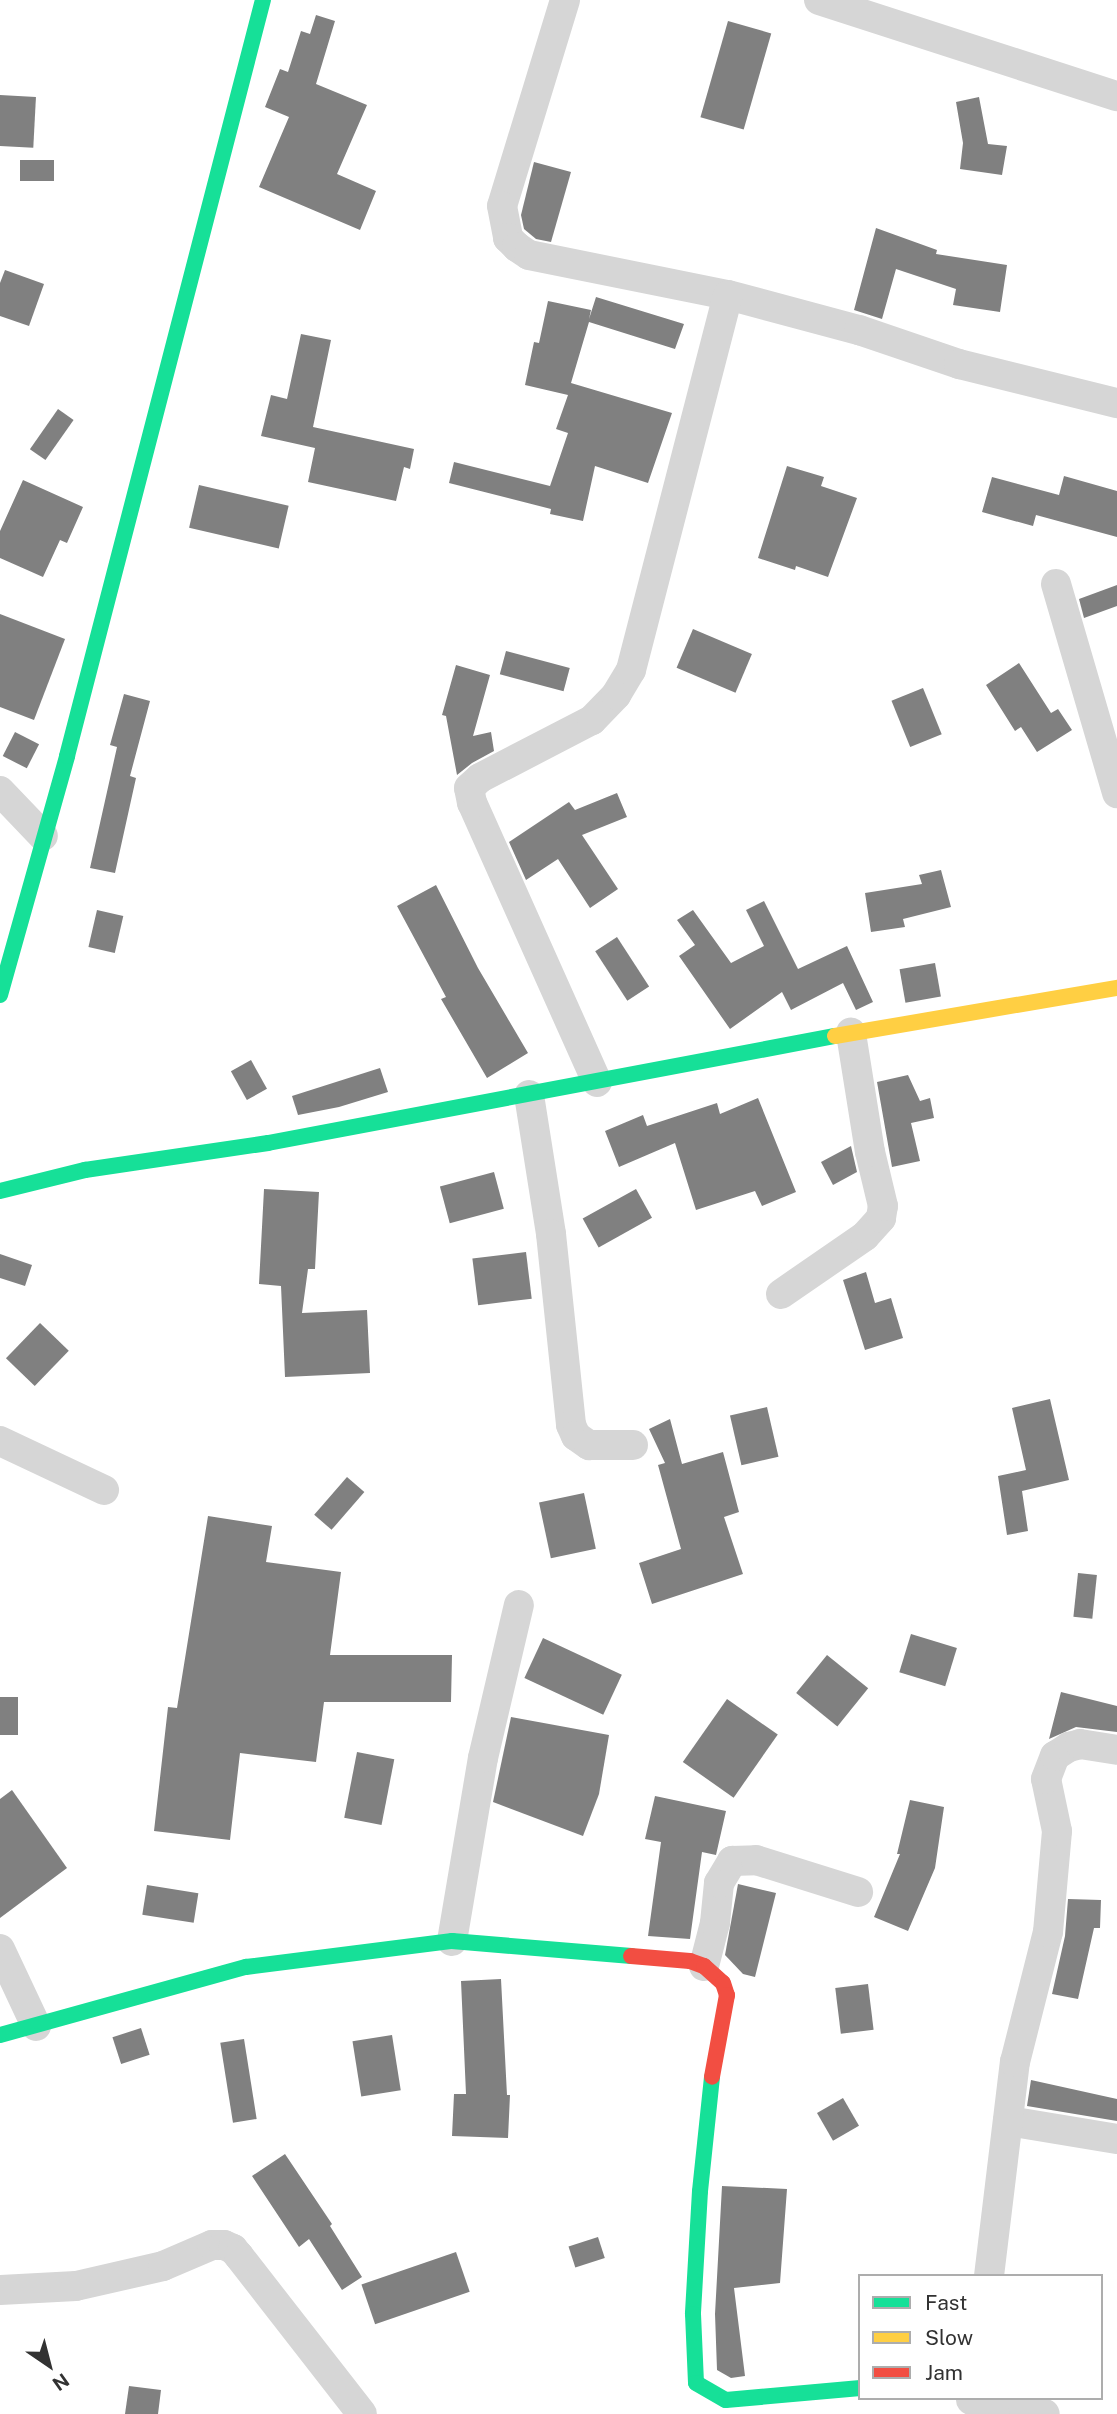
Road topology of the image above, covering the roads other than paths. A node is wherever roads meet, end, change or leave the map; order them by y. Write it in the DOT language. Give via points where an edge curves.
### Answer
graph roads {
  1 [pos="263,0"];
  2 [pos="565,0"];
  3 [pos="819,0"];
  4 [pos="1117,96"];
  5 [pos="728,295"];
  6 [pos="1117,403"];
  7 [pos="1056,584"];
  8 [pos="0,790"];
  9 [pos="1117,793"];
  10 [pos="43,836"];
  11 [pos="1117,988"];
  12 [pos="0,995"];
  13 [pos="851,1032"];
  14 [pos="597,1082"];
  15 [pos="528,1095"];
  16 [pos="0,1191"];
  17 [pos="781,1294"];
  18 [pos="0,1441"];
  19 [pos="633,1445"];
  20 [pos="104,1490"];
  21 [pos="519,1605"];
  22 [pos="1117,1750"];
  23 [pos="858,1892"];
  24 [pos="452,1941"];
  25 [pos="0,1949"];
  26 [pos="704,1966"];
  27 [pos="36,2026"];
  28 [pos="0,2035"];
  29 [pos="1009,2121"];
  30 [pos="1117,2138"];
  31 [pos="989,2274"];
  32 [pos="0,2290"];
  33 [pos="858,2388"];
  34 [pos="970,2404"];
  35 [pos="362,2414"];
  36 [pos="1045,2414"];
  1 -- 10 [label="street"];
  2 -- 5 [label="street" via="502,206 508,238 528,255"];
  3 -- 4 [label="street"];
  5 -- 6 [label="street" via="859,330 959,364"];
  5 -- 14 [label="street" via="631,670 616,695 592,720 480,778 469,789 516,906"];
  7 -- 9 [label="street"];
  8 -- 10 [label="street"];
  10 -- 12 [label="street"];
  11 -- 13 [label="street"];
  13 -- 14 [label="street"];
  13 -- 17 [label="street" via="883,1206 881,1218 865,1236"];
  14 -- 15 [label="street"];
  15 -- 16 [label="street" via="268,1143 85,1170"];
  15 -- 19 [label="street" via="551,1234 571,1425 576,1436 589,1444"];
  18 -- 20 [label="street"];
  21 -- 24 [label="street" via="483,1758"];
  22 -- 29 [label="street" via="1080,1744 1069,1747 1055,1756 1046,1779 1057,1831 1048,1932 1015,2062"];
  23 -- 26 [label="street" via="756,1860 732,1861 719,1883"];
  24 -- 26 [label="street" via="690,1961"];
  24 -- 27 [label="street" via="246,1967"];
  25 -- 27 [label="street"];
  26 -- 33 [label="street" via="723,1983 727,1995 709,2094 700,2191 693,2314 696,2384 726,2400"];
  27 -- 28 [label="street"];
  29 -- 30 [label="street"];
  29 -- 31 [label="street"];
  32 -- 35 [label="street" via="76,2286 163,2266 212,2245 223,2245 239,2256"];
  34 -- 36 [label="street" via="1023,2406"];
}
